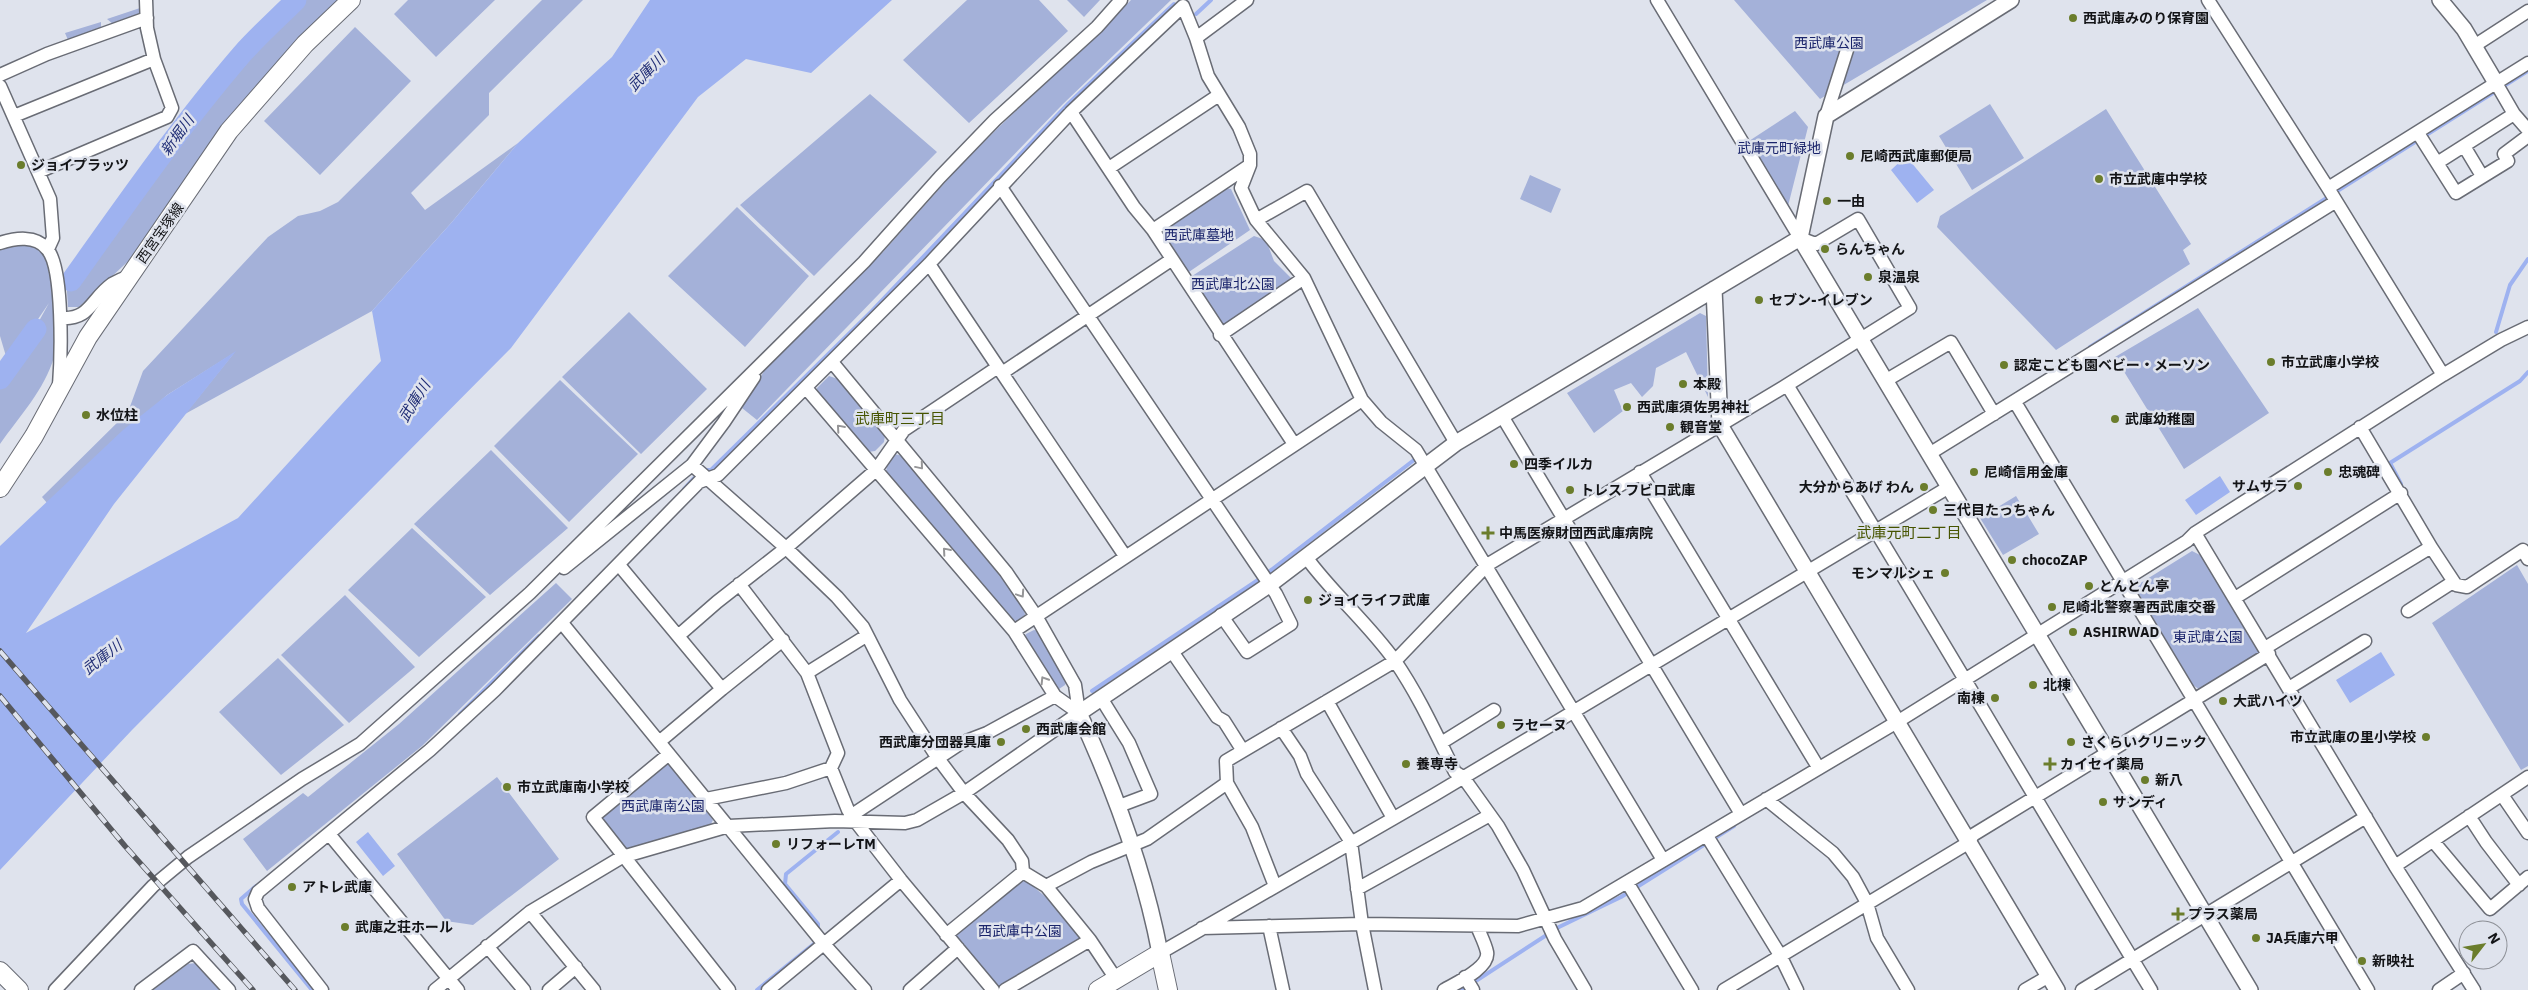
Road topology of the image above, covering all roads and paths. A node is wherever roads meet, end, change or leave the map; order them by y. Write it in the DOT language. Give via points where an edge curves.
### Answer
graph roads {
  1 [pos="146,0"];
  2 [pos="351,0"];
  3 [pos="1122,0"];
  4 [pos="1248,0"];
  5 [pos="1657,0"];
  6 [pos="2011,0"];
  7 [pos="2208,0"];
  8 [pos="2446,2"];
  9 [pos="1182,3"];
  10 [pos="2528,11"];
  11 [pos="147,18"];
  12 [pos="1196,38"];
  13 [pos="2474,46"];
  14 [pos="1847,50"];
  15 [pos="154,59"];
  16 [pos="2528,63"];
  17 [pos="0,76"];
  18 [pos="2496,83"];
  19 [pos="0,86"];
  20 [pos="1218,95"];
  21 [pos="1071,112"];
  22 [pos="2514,114"];
  23 [pos="14,116"];
  24 [pos="1826,116"];
  25 [pos="2528,130"];
  26 [pos="2418,133"];
  27 [pos="2528,136"];
  28 [pos="2464,146"];
  29 [pos="2437,163"];
  30 [pos="1250,165"];
  31 [pos="1109,168"];
  32 [pos="38,172"];
  33 [pos="2482,176"];
  34 [pos="1000,186"];
  35 [pos="2328,188"];
  36 [pos="2335,202"];
  37 [pos="1256,220"];
  38 [pos="1153,230"];
  39 [pos="1800,238"];
  40 [pos="0,243"];
  41 [pos="48,249"];
  42 [pos="1171,260"];
  43 [pos="929,264"];
  44 [pos="130,276"];
  45 [pos="1304,278"];
  46 [pos="1714,289"];
  47 [pos="1087,315"];
  48 [pos="61,318"];
  49 [pos="2528,327"];
  50 [pos="1220,335"];
  51 [pos="1860,339"];
  52 [pos="764,360"];
  53 [pos="832,362"];
  54 [pos="1000,370"];
  55 [pos="2443,375"];
  56 [pos="1885,381"];
  57 [pos="1787,385"];
  58 [pos="59,387"];
  59 [pos="806,388"];
  60 [pos="1362,400"];
  61 [pos="2015,402"];
  62 [pos="1994,414"];
  63 [pos="1502,416"];
  64 [pos="1720,425"];
  65 [pos="2360,427"];
  66 [pos="897,438"];
  67 [pos="1456,443"];
  68 [pos="1294,444"];
  69 [pos="1929,454"];
  70 [pos="692,465"];
  71 [pos="1425,465"];
  72 [pos="876,470"];
  73 [pos="1640,472"];
  74 [pos="707,479"];
  75 [pos="1949,487"];
  76 [pos="0,488"];
  77 [pos="2401,493"];
  78 [pos="1211,500"];
  79 [pos="1564,518"];
  80 [pos="1877,531"];
  81 [pos="2194,533"];
  82 [pos="2431,547"];
  83 [pos="786,548"];
  84 [pos="1125,556"];
  85 [pos="1306,557"];
  86 [pos="2528,559"];
  87 [pos="619,565"];
  88 [pos="1487,566"];
  89 [pos="1806,573"];
  90 [pos="2453,582"];
  91 [pos="2122,583"];
  92 [pos="739,584"];
  93 [pos="1270,585"];
  94 [pos="530,593"];
  95 [pos="2235,598"];
  96 [pos="2408,611"];
  97 [pos="1036,616"];
  98 [pos="1221,616"];
  99 [pos="1728,619"];
  100 [pos="562,623"];
  101 [pos="1014,631"];
  102 [pos="2038,635"];
  103 [pos="678,636"];
  104 [pos="866,636"];
  105 [pos="782,640"];
  106 [pos="2364,641"];
  107 [pos="1171,650"];
  108 [pos="2267,651"];
  109 [pos="1395,661"];
  110 [pos="1652,665"];
  111 [pos="807,673"];
  112 [pos="1964,681"];
  113 [pos="2289,688"];
  114 [pos="722,689"];
  115 [pos="1055,696"];
  116 [pos="1101,698"];
  117 [pos="1327,701"];
  118 [pos="2194,701"];
  119 [pos="1494,710"];
  120 [pos="1574,711"];
  121 [pos="1079,713"];
  122 [pos="1897,722"];
  123 [pos="1281,728"];
  124 [pos="659,742"];
  125 [pos="1441,743"];
  126 [pos="1243,751"];
  127 [pos="2108,753"];
  128 [pos="669,754"];
  129 [pos="937,757"];
  130 [pos="1818,767"];
  131 [pos="830,768"];
  132 [pos="1463,777"];
  133 [pos="2528,777"];
  134 [pos="1226,783"];
  135 [pos="964,793"];
  136 [pos="2502,795"];
  137 [pos="706,798"];
  138 [pos="1766,798"];
  139 [pos="2034,798"];
  140 [pos="1119,806"];
  141 [pos="1741,814"];
  142 [pos="1490,815"];
  143 [pos="2470,816"];
  144 [pos="2366,817"];
  145 [pos="1393,818"];
  146 [pos="854,819"];
  147 [pos="728,826"];
  148 [pos="2528,833"];
  149 [pos="330,834"];
  150 [pos="1707,836"];
  151 [pos="2433,841"];
  152 [pos="1351,842"];
  153 [pos="1968,843"];
  154 [pos="1133,845"];
  155 [pos="622,857"];
  156 [pos="1664,860"];
  157 [pos="2293,864"];
  158 [pos="2395,866"];
  159 [pos="1023,872"];
  160 [pos="901,880"];
  161 [pos="2523,881"];
  162 [pos="1627,882"];
  163 [pos="1046,886"];
  164 [pos="1275,886"];
  165 [pos="1357,889"];
  166 [pos="1867,903"];
  167 [pos="530,912"];
  168 [pos="2205,917"];
  169 [pos="1546,920"];
  170 [pos="1362,924"];
  171 [pos="1269,926"];
  172 [pos="1477,926"];
  173 [pos="1202,928"];
  174 [pos="946,935"];
  175 [pos="1090,940"];
  176 [pos="823,943"];
  177 [pos="487,946"];
  178 [pos="958,948"];
  179 [pos="1160,953"];
  180 [pos="1780,955"];
  181 [pos="2133,960"];
  182 [pos="576,967"];
  183 [pos="0,971"];
  184 [pos="2464,973"];
  185 [pos="2049,976"];
  186 [pos="448,979"];
  187 [pos="1116,979"];
  188 [pos="1469,984"];
  189 [pos="226,989"];
  190 [pos="19,990"];
  191 [pos="55,990"];
  192 [pos="141,990"];
  193 [pos="322,990"];
  194 [pos="435,990"];
  195 [pos="458,990"];
  196 [pos="524,990"];
  197 [pos="549,990"];
  198 [pos="594,990"];
  199 [pos="729,990"];
  200 [pos="768,990"];
  201 [pos="865,990"];
  202 [pos="910,990"];
  203 [pos="992,990"];
  204 [pos="1005,990"];
  205 [pos="1098,990"];
  206 [pos="1168,990"];
  207 [pos="1283,990"];
  208 [pos="1375,990"];
  209 [pos="1444,990"];
  210 [pos="1585,990"];
  211 [pos="1692,990"];
  212 [pos="1724,990"];
  213 [pos="1797,990"];
  214 [pos="1908,990"];
  215 [pos="2025,990"];
  216 [pos="2057,990"];
  217 [pos="2082,990"];
  218 [pos="2151,990"];
  219 [pos="2250,990"];
  220 [pos="2368,990"];
  221 [pos="2438,990"];
  222 [pos="2474,990"];
  1 -- 11 [label="street"];
  2 -- 44 [label="main road, 西宮宝塚線" via="305,44 229,131"];
  3 -- 52 [label="street" via="996,120 864,262"];
  4 -- 12 [label="street"];
  5 -- 39 [label="street"];
  6 -- 24 [label="street"];
  7 -- 35 [label="street"];
  8 -- 13 [label="street"];
  9 -- 12 [label="street"];
  9 -- 21 [label="street"];
  10 -- 13 [label="street"];
  11 -- 15 [label="street"];
  11 -- 17 [label="street" via="47,54"];
  12 -- 20 [label="street"];
  13 -- 18 [label="street"];
  14 -- 24 [label="street"];
  15 -- 23 [label="street"];
  15 -- 32 [label="street" via="172,108 167,117"];
  16 -- 18 [label="street"];
  18 -- 22 [label="street"];
  18 -- 26 [label="street"];
  19 -- 23 [label="street"];
  20 -- 30 [label="street" via="1239,127 1250,154"];
  20 -- 31 [label="street"];
  21 -- 31 [label="street"];
  21 -- 34 [label="street"];
  22 -- 25 [label="street"];
  22 -- 28 [label="street"];
  23 -- 32 [label="street"];
  24 -- 39 [label="street"];
  26 -- 29 [label="street"];
  26 -- 35 [label="street"];
  27 -- 33 [label="street" via="2504,154 2508,161"];
  28 -- 29 [label="street"];
  28 -- 33 [label="street"];
  29 -- 33 [label="street" via="2456,193"];
  30 -- 37 [label="street" via="1241,188"];
  30 -- 38 [label="street"];
  31 -- 38 [label="street"];
  32 -- 41 [label="street" via="50,205 52,238"];
  34 -- 43 [label="street"];
  34 -- 47 [label="street"];
  35 -- 36 [label="street"];
  36 -- 55 [label="street"];
  36 -- 61 [label="street"];
  37 -- 45 [label="street"];
  37 -- 67 [label="street" via="1307,191"];
  38 -- 42 [label="street"];
  39 -- 46 [label="street"];
  39 -- 51 [label="street"];
  39 -- 51 [label="street" via="1816,244 1858,218 1910,308"];
  40 -- 41 [label="street" via="14,239 34,240"];
  41 -- 48 [label="street" via="54,263"];
  42 -- 47 [label="street"];
  42 -- 50 [label="street"];
  43 -- 53 [label="street"];
  43 -- 54 [label="street"];
  44 -- 48 [label="street" via="111,284 82,315 74,319"];
  44 -- 58 [label="main road, 西宮宝塚線" via="88,337"];
  45 -- 50 [label="street"];
  45 -- 60 [label="street"];
  46 -- 63 [label="street"];
  46 -- 64 [label="street"];
  47 -- 54 [label="street"];
  47 -- 78 [label="street"];
  48 -- 58 [label="street"];
  49 -- 55 [label="street"];
  50 -- 68 [label="street"];
  51 -- 56 [label="street"];
  51 -- 57 [label="street"];
  52 -- 70 [label="street"];
  52 -- 94 [label="street"];
  53 -- 59 [label="street"];
  53 -- 66 [label="street"];
  54 -- 66 [label="street" via="904,430"];
  54 -- 84 [label="street"];
  55 -- 65 [label="street"];
  56 -- 62 [label="street" via="1951,342"];
  56 -- 69 [label="street"];
  57 -- 64 [label="street"];
  57 -- 80 [label="street"];
  58 -- 76 [label="main road, 西宮宝塚線" via="34,436"];
  72 -- 59 [label="street, one-way"];
  59 -- 74 [label="street" via="718,475"];
  60 -- 68 [label="street"];
  60 -- 71 [label="street" via="1381,422 1416,450"];
  61 -- 62 [label="street"];
  61 -- 91 [label="street"];
  62 -- 69 [label="street"];
  63 -- 67 [label="street"];
  63 -- 79 [label="street"];
  64 -- 73 [label="street"];
  64 -- 89 [label="street"];
  65 -- 77 [label="street"];
  65 -- 81 [label="street"];
  66 -- 72 [label="street"];
  66 -- 97 [label="street, one-way" via="1006,572"];
  67 -- 71 [label="street"];
  68 -- 78 [label="street"];
  69 -- 75 [label="street"];
  70 -- 74 [label="street"];
  70 -- 94 [label="street"];
  71 -- 85 [label="street"];
  71 -- 88 [label="street"];
  72 -- 83 [label="street"];
  101 -- 72 [label="street, one-way"];
  73 -- 79 [label="street"];
  73 -- 99 [label="street"];
  74 -- 83 [label="street"];
  74 -- 87 [label="street" via="699,482"];
  75 -- 80 [label="street"];
  75 -- 102 [label="street"];
  77 -- 82 [label="street"];
  77 -- 95 [label="street"];
  78 -- 84 [label="street"];
  78 -- 93 [label="street"];
  79 -- 88 [label="street"];
  79 -- 110 [label="street"];
  80 -- 89 [label="street"];
  80 -- 112 [label="street"];
  81 -- 91 [label="street" via="2187,541"];
  81 -- 95 [label="street"];
  82 -- 90 [label="street"];
  82 -- 108 [label="street"];
  83 -- 92 [label="street"];
  83 -- 104 [label="street" via="837,597 863,627"];
  84 -- 97 [label="street"];
  85 -- 93 [label="street"];
  85 -- 109 [label="street"];
  86 -- 90 [label="street" via="2523,550 2468,587"];
  87 -- 100 [label="street"];
  87 -- 103 [label="street"];
  88 -- 109 [label="street"];
  88 -- 120 [label="street"];
  89 -- 99 [label="street"];
  89 -- 122 [label="street"];
  90 -- 96 [label="street"];
  91 -- 102 [label="street"];
  91 -- 118 [label="street"];
  92 -- 103 [label="street"];
  92 -- 105 [label="street"];
  93 -- 98 [label="street"];
  93 -- 98 [label="street" via="1291,624 1248,652"];
  94 -- 191 [label="street" via="360,744 302,779 188,857 153,886"];
  95 -- 108 [label="street"];
  97 -- 101 [label="street"];
  97 -- 121 [label="street" via="1076,685"];
  98 -- 107 [label="street"];
  99 -- 110 [label="street"];
  99 -- 130 [label="street"];
  100 -- 124 [label="street"];
  100 -- 149 [label="street" via="430,750"];
  115 -- 101 [label="street, one-way"];
  102 -- 112 [label="street"];
  102 -- 127 [label="street"];
  103 -- 114 [label="street"];
  104 -- 111 [label="street"];
  104 -- 129 [label="street" via="900,700"];
  105 -- 111 [label="street"];
  105 -- 114 [label="street"];
  106 -- 113 [label="street"];
  107 -- 116 [label="street"];
  107 -- 126 [label="street"];
  108 -- 113 [label="street"];
  108 -- 118 [label="street"];
  109 -- 117 [label="street"];
  109 -- 125 [label="street"];
  110 -- 120 [label="street"];
  110 -- 141 [label="street"];
  111 -- 131 [label="street" via="838,753"];
  112 -- 122 [label="street"];
  112 -- 139 [label="street"];
  113 -- 144 [label="street"];
  114 -- 124 [label="street"];
  115 -- 121 [label="street"];
  115 -- 129 [label="street"];
  116 -- 121 [label="street"];
  116 -- 140 [label="street" via="1129,743 1151,794"];
  117 -- 123 [label="street"];
  117 -- 145 [label="street"];
  118 -- 127 [label="street"];
  118 -- 157 [label="street"];
  119 -- 125 [label="street"];
  120 -- 132 [label="street"];
  120 -- 156 [label="street"];
  121 -- 135 [label="street"];
  121 -- 140 [label="street"];
  122 -- 130 [label="street"];
  122 -- 153 [label="street"];
  123 -- 126 [label="street"];
  123 -- 152 [label="street"];
  124 -- 128 [label="street"];
  125 -- 132 [label="street" via="1455,772"];
  126 -- 134 [label="street" via="1226,761"];
  127 -- 139 [label="street"];
  127 -- 168 [label="street"];
  128 -- 137 [label="street"];
  128 -- 155 [label="street" via="593,817"];
  129 -- 135 [label="street"];
  129 -- 146 [label="street"];
  130 -- 138 [label="street"];
  131 -- 137 [label="street" via="786,783"];
  131 -- 146 [label="street"];
  132 -- 142 [label="street"];
  132 -- 145 [label="street"];
  133 -- 136 [label="street"];
  134 -- 154 [label="street"];
  134 -- 164 [label="street" via="1252,827"];
  135 -- 146 [label="street" via="917,820 905,823"];
  135 -- 159 [label="street" via="1008,840 1022,862"];
  136 -- 143 [label="street"];
  136 -- 148 [label="street"];
  137 -- 147 [label="street"];
  138 -- 141 [label="street"];
  138 -- 166 [label="street" via="1833,853 1853,877"];
  139 -- 153 [label="street" via="1973,835"];
  139 -- 181 [label="street"];
  140 -- 154 [label="street"];
  141 -- 150 [label="street"];
  142 -- 165 [label="street"];
  142 -- 169 [label="street" via="1523,870"];
  143 -- 151 [label="street"];
  143 -- 161 [label="street" via="2486,842"];
  144 -- 157 [label="street"];
  144 -- 158 [label="street"];
  145 -- 152 [label="street"];
  146 -- 147 [label="street"];
  146 -- 160 [label="street"];
  147 -- 155 [label="street"];
  147 -- 176 [label="street"];
  149 -- 186 [label="street"];
  149 -- 193 [label="street" via="258,892 255,899 284,944"];
  150 -- 156 [label="street"];
  150 -- 180 [label="street"];
  151 -- 158 [label="street"];
  151 -- 161 [label="street" via="2490,909"];
  152 -- 164 [label="street"];
  152 -- 165 [label="street"];
  153 -- 166 [label="street"];
  153 -- 185 [label="street"];
  154 -- 163 [label="street" via="1091,862"];
  154 -- 179 [label="street"];
  155 -- 167 [label="street"];
  155 -- 199 [label="street"];
  156 -- 162 [label="street"];
  157 -- 168 [label="street"];
  157 -- 220 [label="street"];
  158 -- 184 [label="street"];
  159 -- 163 [label="street"];
  159 -- 174 [label="street"];
  160 -- 174 [label="street"];
  160 -- 176 [label="street"];
  162 -- 169 [label="street" via="1583,908"];
  162 -- 211 [label="street"];
  163 -- 175 [label="street"];
  164 -- 173 [label="street"];
  165 -- 170 [label="street"];
  166 -- 180 [label="street"];
  166 -- 214 [label="street" via="1877,938"];
  167 -- 177 [label="street"];
  167 -- 182 [label="street"];
  168 -- 181 [label="street"];
  168 -- 219 [label="street"];
  169 -- 172 [label="street" via="1518,926"];
  169 -- 210 [label="street"];
  170 -- 171 [label="street"];
  170 -- 172 [label="street"];
  170 -- 208 [label="street"];
  171 -- 173 [label="street"];
  171 -- 207 [label="street"];
  172 -- 188 [label="street" via="1487,960"];
  173 -- 179 [label="street"];
  174 -- 178 [label="street"];
  175 -- 187 [label="street"];
  175 -- 204 [label="street"];
  176 -- 200 [label="street"];
  176 -- 201 [label="street"];
  177 -- 186 [label="street"];
  177 -- 196 [label="street"];
  178 -- 202 [label="street"];
  178 -- 203 [label="street"];
  179 -- 187 [label="main road"];
  179 -- 206 [label="main road"];
  180 -- 212 [label="street"];
  180 -- 213 [label="street"];
  181 -- 217 [label="street"];
  181 -- 218 [label="street"];
  182 -- 197 [label="street"];
  182 -- 198 [label="street"];
  183 -- 190 [label="main road"];
  184 -- 221 [label="street"];
  184 -- 222 [label="street"];
  185 -- 215 [label="street"];
  185 -- 216 [label="street"];
  186 -- 194 [label="street"];
  186 -- 195 [label="street"];
  187 -- 205 [label="main road"];
  188 -- 209 [label="street"];
  189 -- 192 [label="street" via="194,951"];
}
